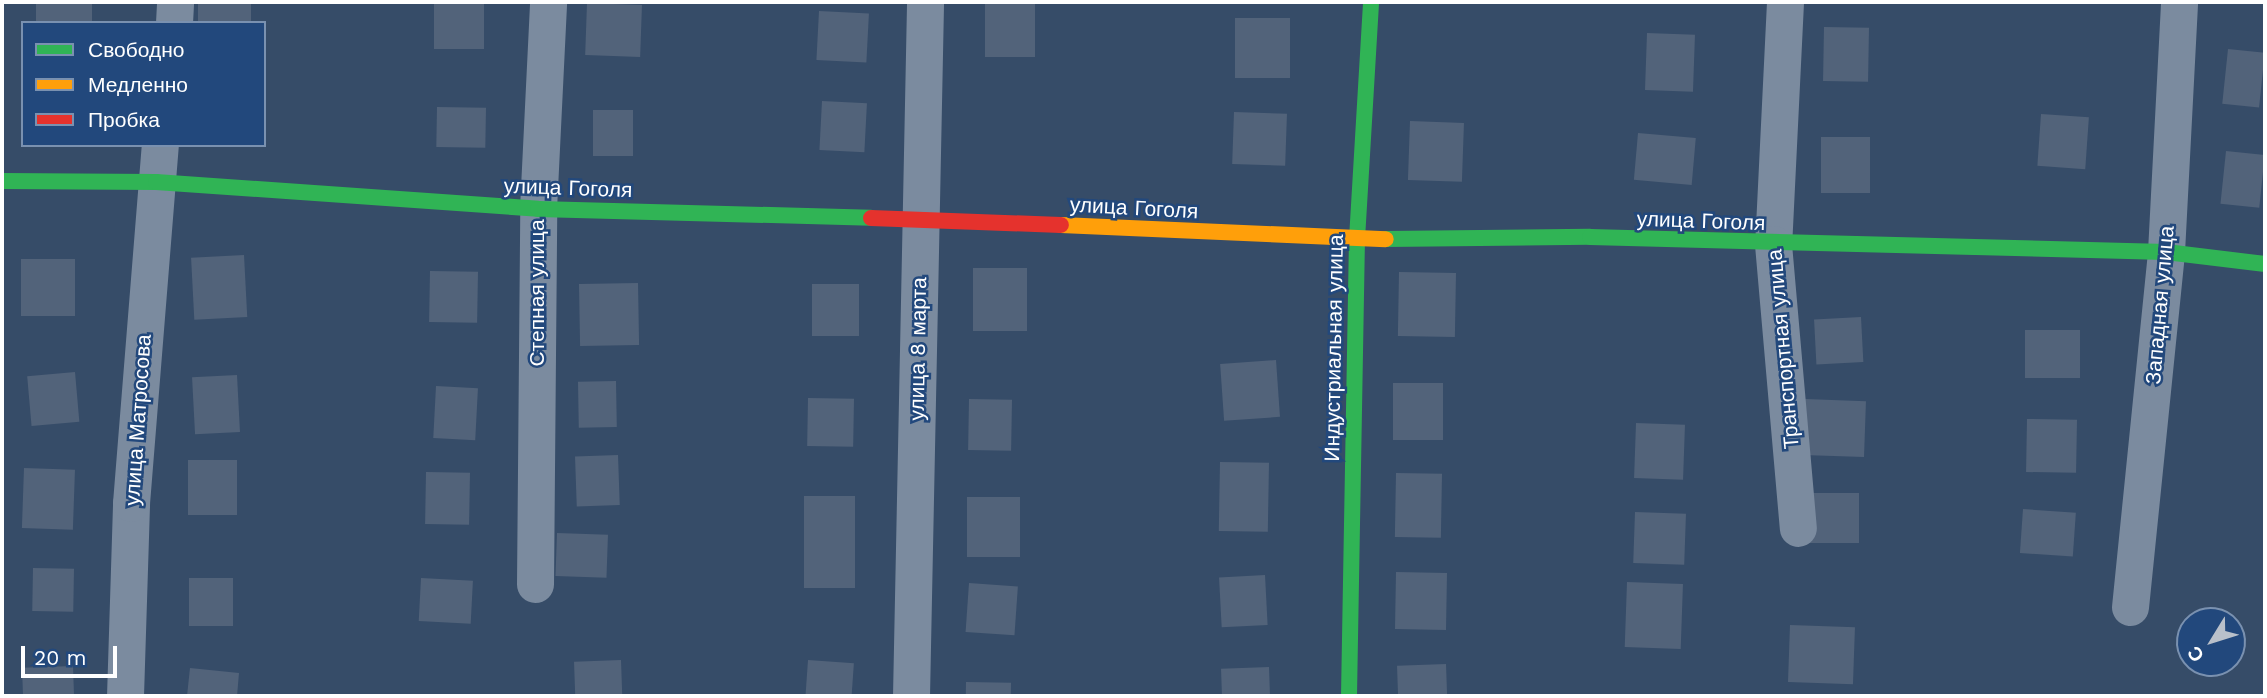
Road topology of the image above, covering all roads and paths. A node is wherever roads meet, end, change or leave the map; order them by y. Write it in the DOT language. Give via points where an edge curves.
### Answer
graph roads {
  1 [pos="176,2"];
  2 [pos="548,2"];
  3 [pos="925,2"];
  4 [pos="1371,2"];
  5 [pos="1785,2"];
  6 [pos="2179,2"];
  7 [pos="174,21"];
  8 [pos="160,147"];
  9 [pos="2,181"];
  10 [pos="156,182"];
  11 [pos="538,209"];
  12 [pos="920,219"];
  13 [pos="1357,239"];
  14 [pos="1773,244"];
  15 [pos="2166,252"];
  16 [pos="2265,264"];
  17 [pos="1798,528"];
  18 [pos="535,584"];
  19 [pos="2130,607"];
  20 [pos="125,696"];
  21 [pos="911,696"];
  22 [pos="1349,696"];
  1 -- 7 [label="street"];
  2 -- 11 [label="street, Степная улица"];
  3 -- 12 [label="street, улица 8 марта"];
  4 -- 13 [label="street, Индустриальная улица"];
  5 -- 14 [label="street, Транспортная улица"];
  6 -- 15 [label="street, Западная улица"];
  8 -- 10 [label="street, улица Матросова"];
  9 -- 10 [label="street, улица Гоголя"];
  10 -- 11 [label="street, улица Гоголя"];
  10 -- 20 [label="street, улица Матросова" via="131,503"];
  11 -- 12 [label="street, улица Гоголя"];
  11 -- 18 [label="street, Степная улица"];
  12 -- 13 [label="street, улица Гоголя"];
  12 -- 21 [label="street, улица 8 марта"];
  13 -- 14 [label="street, улица Гоголя" via="1590,237"];
  13 -- 22 [label="street, Индустриальная улица"];
  14 -- 15 [label="street, улица Гоголя"];
  14 -- 17 [label="street, Транспортная улица"];
  15 -- 16 [label="street, улица Гоголя"];
  15 -- 19 [label="street, Западная улица"];
}
